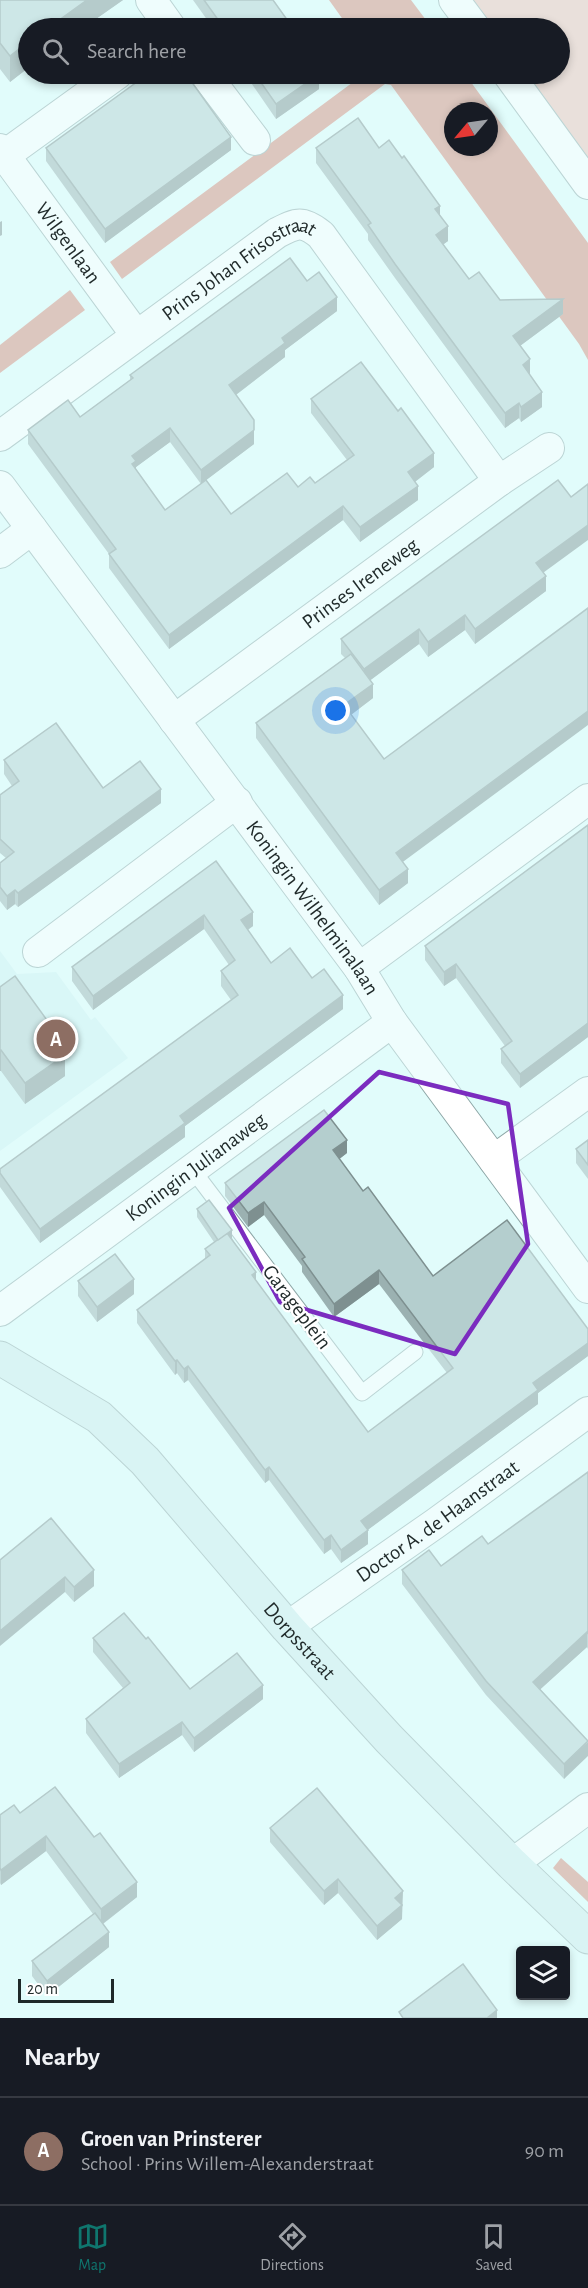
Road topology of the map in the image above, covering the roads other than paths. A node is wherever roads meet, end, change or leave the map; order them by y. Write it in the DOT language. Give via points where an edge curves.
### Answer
graph roads {
  1 [pos="150,0"];
  2 [pos="454,0"];
  3 [pos="164,18"];
  4 [pos="468,18"];
  5 [pos="102,84"];
  6 [pos="213,84"];
  7 [pos="515,84"];
  8 [pos="255,140"];
  9 [pos="2,152"];
  10 [pos="588,184"];
  11 [pos="136,335"];
  12 [pos="0,436"];
  13 [pos="549,448"];
  14 [pos="499,481"];
  15 [pos="0,486"];
  16 [pos="32,529"];
  17 [pos="0,553"];
  18 [pos="174,720"];
  19 [pos="588,799"];
  20 [pos="237,802"];
  21 [pos="38,952"];
  22 [pos="359,968"];
  23 [pos="392,1022"];
  24 [pos="588,1092"];
  25 [pos="494,1160"];
  26 [pos="192,1169"];
  27 [pos="588,1288"];
  28 [pos="0,1311"];
  29 [pos="415,1352"];
  30 [pos="0,1358"];
  31 [pos="588,1412"];
  32 [pos="287,1627"];
  33 [pos="588,1808"];
  34 [pos="512,1864"];
  35 [pos="588,1938"];
  1 -- 3 [label="street"];
  2 -- 4 [label="street"];
  5 -- 9 [label="street"];
  6 -- 8 [label="street"];
  7 -- 10 [label="street"];
  9 -- 11 [label="street, Wilgenlaan"];
  11 -- 12 [label="street, Prins Johan Frisostraat"];
  11 -- 14 [label="street, Prins Johan Frisostraat" via="277,234 295,225 309,225 321,235"];
  13 -- 14 [label="street, Prinses Ireneweg"];
  14 -- 18 [label="street, Prinses Ireneweg"];
  15 -- 16 [label="street, Koningin Wilhelminalaan"];
  16 -- 17 [label="street"];
  16 -- 18 [label="street, Koningin Wilhelminalaan"];
  18 -- 20 [label="street, Koningin Wilhelminalaan"];
  19 -- 22 [label="street"];
  20 -- 21 [label="street"];
  20 -- 22 [label="street, Koningin Wilhelminalaan"];
  22 -- 23 [label="street, Koningin Wilhelminalaan"];
  23 -- 25 [label="street, Koningin Wilhelminalaan"];
  23 -- 26 [label="street, Koningin Julianaweg"];
  24 -- 25 [label="street"];
  25 -- 27 [label="street, Koningin Wilhelminalaan"];
  26 -- 28 [label="street, Koningin Julianaweg"];
  26 -- 29 [label="lane, Garageplein" via="362,1392"];
  30 -- 32 [label="street, Dorpsstraat" via="99,1417 145,1461"];
  31 -- 32 [label="street, Doctor A. de Haanstraat"];
  32 -- 34 [label="street, Dorpsstraat" via="389,1739"];
  33 -- 34 [label="street"];
  34 -- 35 [label="street, Dorpsstraat"];
}
